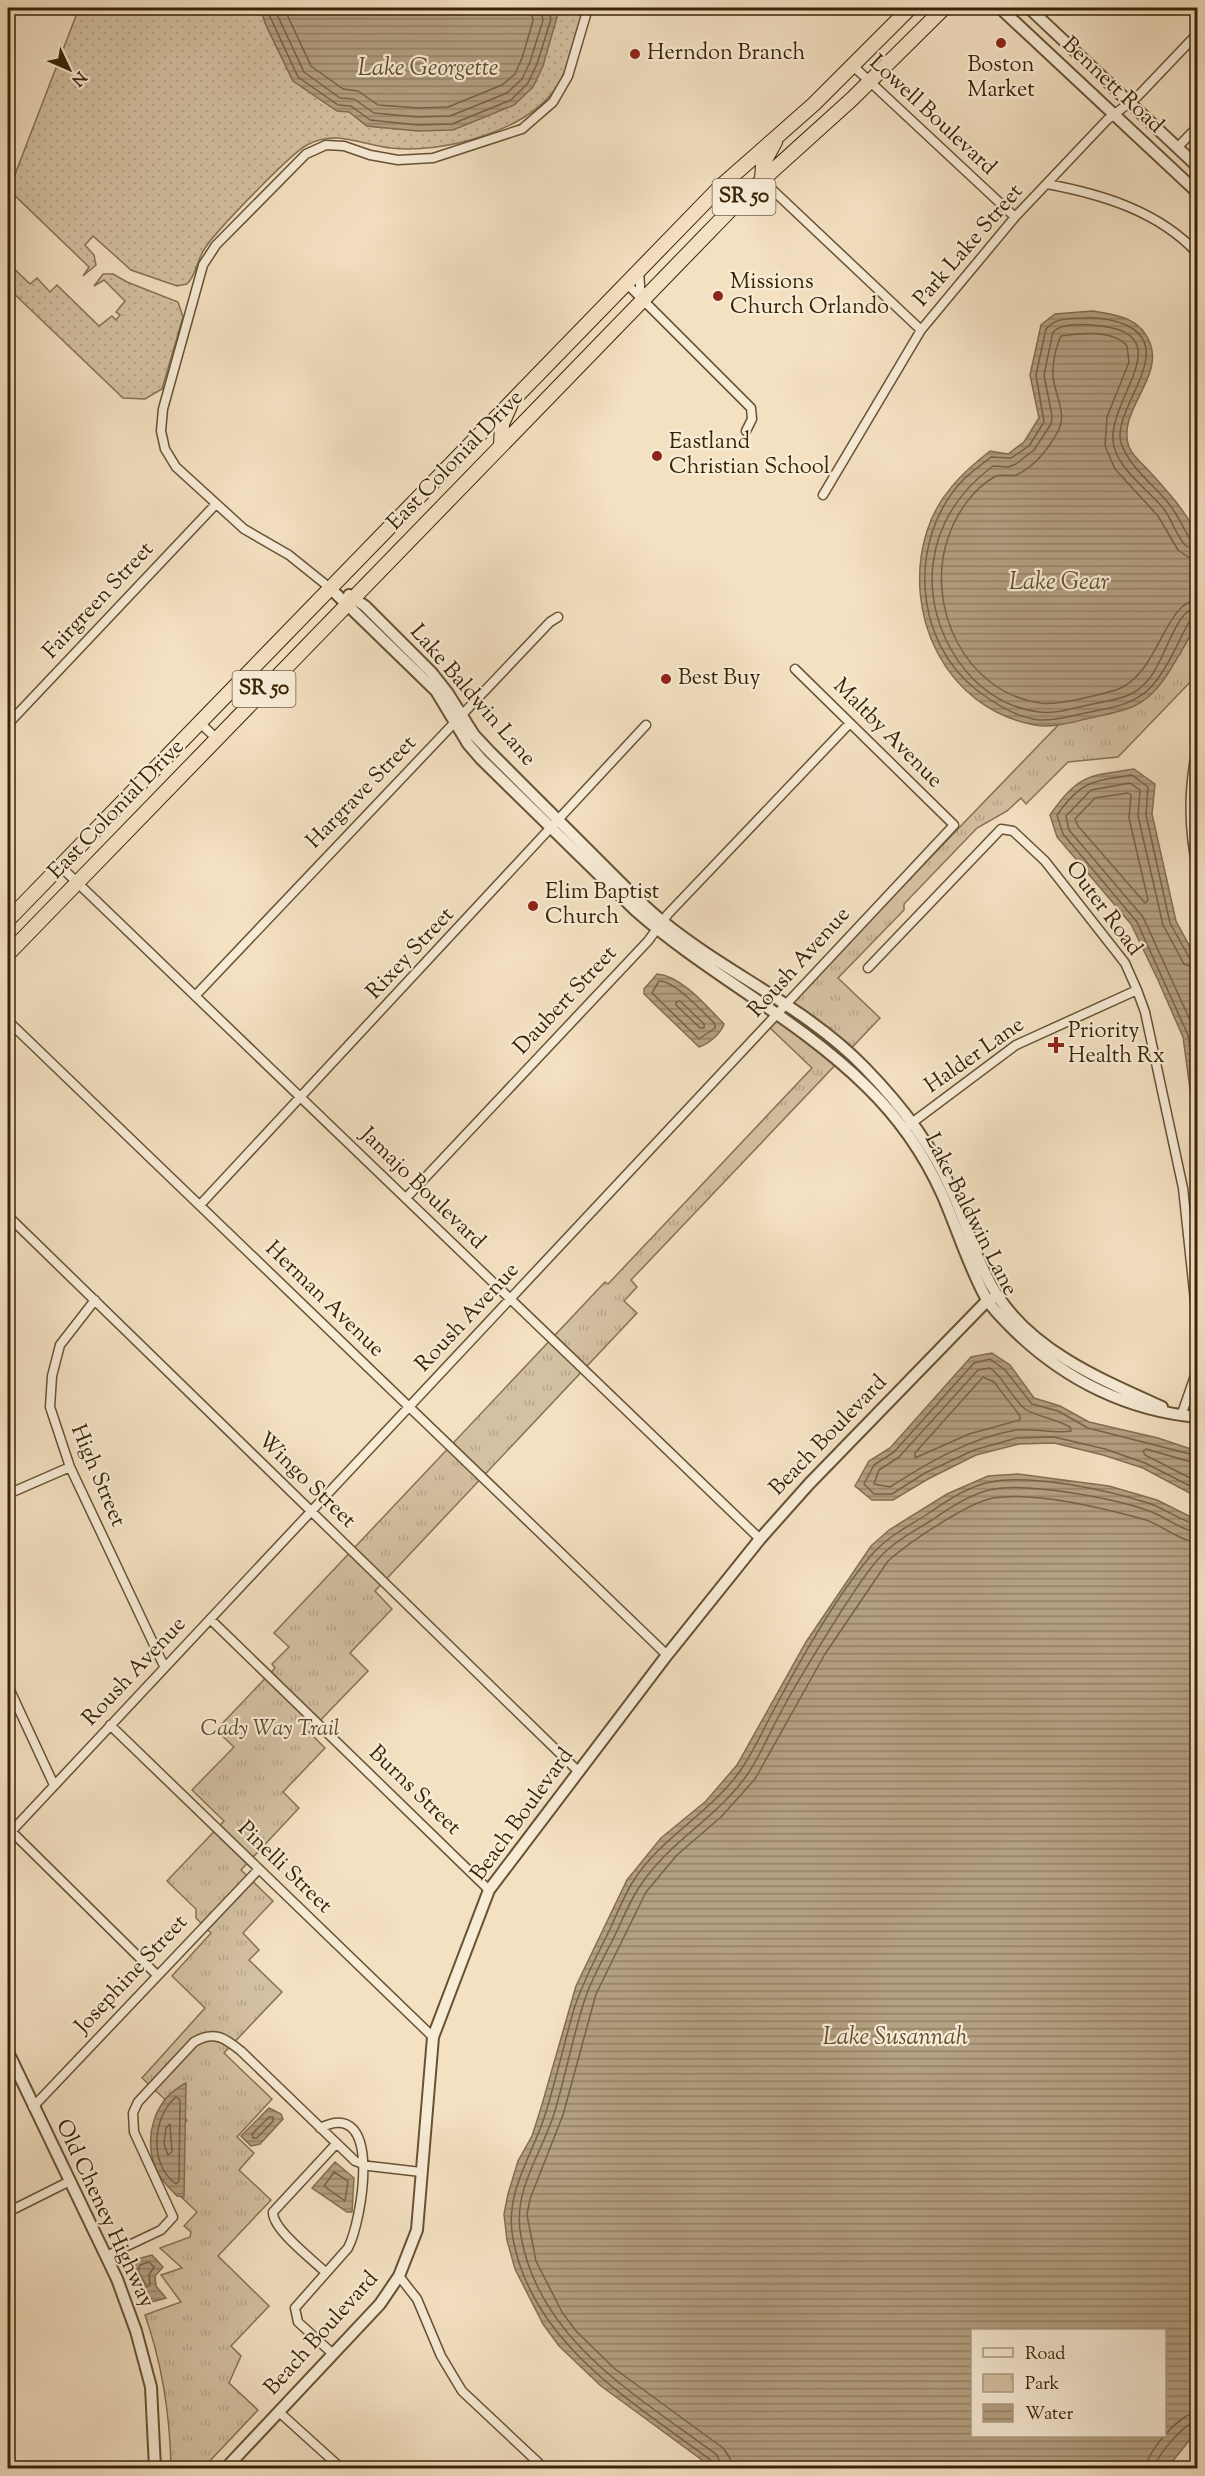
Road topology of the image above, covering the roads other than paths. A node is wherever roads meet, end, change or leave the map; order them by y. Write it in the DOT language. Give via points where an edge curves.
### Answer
graph roads {
  1 [pos="588,8"];
  2 [pos="910,8"];
  3 [pos="944,8"];
  4 [pos="1000,8"];
  5 [pos="1029,8"];
  6 [pos="1197,33"];
  7 [pos="852,65"];
  8 [pos="870,82"];
  9 [pos="1130,102"];
  10 [pos="1115,114"];
  11 [pos="1197,126"];
  12 [pos="781,133"];
  13 [pos="1177,148"];
  14 [pos="750,159"];
  15 [pos="1197,167"];
  16 [pos="762,180"];
  17 [pos="1047,184"];
  18 [pos="1197,192"];
  19 [pos="738,202"];
  20 [pos="1015,217"];
  21 [pos="1197,254"];
  22 [pos="639,269"];
  23 [pos="626,283"];
  24 [pos="641,300"];
  25 [pos="921,330"];
  26 [pos="513,399"];
  27 [pos="746,431"];
  28 [pos="501,445"];
  29 [pos="823,495"];
  30 [pos="216,504"];
  31 [pos="330,588"];
  32 [pos="351,600"];
  33 [pos="558,617"];
  34 [pos="795,669"];
  35 [pos="458,717"];
  36 [pos="199,722"];
  37 [pos="850,723"];
  38 [pos="8,724"];
  39 [pos="646,725"];
  40 [pos="216,738"];
  41 [pos="1197,744"];
  42 [pos="554,824"];
  43 [pos="954,825"];
  44 [pos="60,866"];
  45 [pos="1197,872"];
  46 [pos="76,881"];
  47 [pos="8,920"];
  48 [pos="659,925"];
  49 [pos="8,954"];
  50 [pos="867,968"];
  51 [pos="1137,990"];
  52 [pos="195,996"];
  53 [pos="788,1005"];
  54 [pos="778,1016"];
  55 [pos="8,1021"];
  56 [pos="300,1097"];
  57 [pos="908,1126"];
  58 [pos="406,1198"];
  59 [pos="200,1205"];
  60 [pos="8,1216"];
  61 [pos="992,1298"];
  62 [pos="511,1299"];
  63 [pos="95,1300"];
  64 [pos="1197,1329"];
  65 [pos="1197,1368"];
  66 [pos="409,1407"];
  67 [pos="1181,1416"];
  68 [pos="1197,1417"];
  69 [pos="70,1467"];
  70 [pos="8,1494"];
  71 [pos="312,1512"];
  72 [pos="760,1539"];
  73 [pos="210,1619"];
  74 [pos="667,1655"];
  75 [pos="164,1666"];
  76 [pos="8,1686"];
  77 [pos="110,1725"];
  78 [pos="579,1772"];
  79 [pos="54,1785"];
  80 [pos="9,1833"];
  81 [pos="259,1869"];
  82 [pos="489,1890"];
  83 [pos="157,1975"];
  84 [pos="433,2037"];
  85 [pos="8,2052"];
  86 [pos="33,2107"];
  87 [pos="320,2128"];
  88 [pos="336,2144"];
  89 [pos="363,2165"];
  90 [pos="422,2172"];
  91 [pos="70,2181"];
  92 [pos="8,2212"];
  93 [pos="106,2256"];
  94 [pos="326,2272"];
  95 [pos="399,2276"];
  96 [pos="333,2354"];
  97 [pos="279,2412"];
  98 [pos="155,2469"];
  99 [pos="226,2469"];
  100 [pos="341,2469"];
  101 [pos="544,2469"];
  1 -- 30 [label="street" via="568,76 553,102 522,129 433,158 398,160 326,145 306,154 216,245 203,264 163,409 161,431 165,450 176,467"];
  2 -- 7 [label="highway, East Colonial Drive / SR 50"];
  3 -- 8 [label="highway, East Colonial Drive / SR 50"];
  4 -- 10 [label="street, Bennett Road"];
  5 -- 9 [label="street, Bennett Road"];
  6 -- 9 [label="street, Park Lake Street"];
  7 -- 8 [label="street, Lowell Boulevard"];
  7 -- 12 [label="highway, East Colonial Drive / SR 50"];
  8 -- 16 [label="highway, East Colonial Drive / SR 50"];
  8 -- 20 [label="street, Lowell Boulevard"];
  9 -- 10 [label="street, Park Lake Street"];
  9 -- 13 [label="street, Bennett Road"];
  10 -- 17 [label="street, Park Lake Street"];
  10 -- 18 [label="street, Bennett Road"];
  11 -- 13 [label="street"];
  12 -- 14 [label="highway, East Colonial Drive / SR 50"];
  12 -- 16 [label="highway" via="763,164"];
  13 -- 15 [label="street, Bennett Road"];
  14 -- 19 [label="highway" via="750,178"];
  14 -- 22 [label="highway, East Colonial Drive / SR 50"];
  16 -- 19 [label="highway, East Colonial Drive / SR 50"];
  16 -- 25 [label="street"];
  17 -- 20 [label="street, Park Lake Street"];
  17 -- 21 [label="street" via="1091,192 1122,203 1155,221"];
  19 -- 24 [label="highway, East Colonial Drive / SR 50"];
  20 -- 25 [label="street, Park Lake Street"];
  22 -- 23 [label="highway, East Colonial Drive / SR 50"];
  22 -- 24 [label="street"];
  23 -- 24 [label="street"];
  23 -- 26 [label="highway, East Colonial Drive / SR 50"];
  24 -- 27 [label="street" via="751,408 752,419"];
  24 -- 28 [label="highway, East Colonial Drive / SR 50"];
  25 -- 29 [label="street, Park Lake Street"];
  26 -- 28 [label="highway" via="502,424"];
  26 -- 31 [label="highway, East Colonial Drive / SR 50"];
  28 -- 32 [label="highway, East Colonial Drive / SR 50"];
  30 -- 31 [label="street" via="244,529 289,555"];
  30 -- 38 [label="street, Fairgreen Street"];
  31 -- 32 [label="street, Lake Baldwin Lane"];
  31 -- 36 [label="highway, East Colonial Drive / SR 50"];
  32 -- 35 [label="street, Lake Baldwin Lane"];
  32 -- 40 [label="highway, East Colonial Drive / SR 50"];
  33 -- 35 [label="street, Hargrave Street"];
  34 -- 37 [label="street, Maltby Avenue"];
  35 -- 42 [label="street, Lake Baldwin Lane" via="468,744"];
  35 -- 52 [label="street, Hargrave Street"];
  36 -- 40 [label="street"];
  36 -- 44 [label="highway, East Colonial Drive / SR 50"];
  37 -- 43 [label="street, Maltby Avenue"];
  37 -- 48 [label="street, Daubert Street"];
  39 -- 42 [label="street, Rixey Street"];
  40 -- 46 [label="highway, East Colonial Drive / SR 50"];
  41 -- 45 [label="street" via="1189,790 1191,845"];
  42 -- 48 [label="street, Lake Baldwin Lane"];
  42 -- 56 [label="street, Rixey Street"];
  43 -- 53 [label="street, Roush Avenue"];
  44 -- 46 [label="street, Jamajo Boulevard"];
  44 -- 47 [label="highway, East Colonial Drive / SR 50"];
  46 -- 49 [label="highway, East Colonial Drive / SR 50"];
  46 -- 52 [label="street, Jamajo Boulevard"];
  48 -- 53 [label="street, Lake Baldwin Lane"];
  48 -- 54 [label="street, Lake Baldwin Lane"];
  48 -- 58 [label="street, Daubert Street"];
  50 -- 51 [label="street, Outer Road" via="997,833 1009,828 1045,861 1111,944"];
  51 -- 57 [label="street, Halder Lane" via="1016,1045"];
  51 -- 64 [label="street, Outer Road" via="1183,1188"];
  52 -- 56 [label="street, Jamajo Boulevard"];
  53 -- 54 [label="street, Roush Avenue"];
  53 -- 57 [label="street, Lake Baldwin Lane" via="863,1066"];
  54 -- 57 [label="street, Lake Baldwin Lane" via="859,1079"];
  54 -- 62 [label="street, Roush Avenue"];
  55 -- 59 [label="street, Herman Avenue"];
  56 -- 58 [label="street, Jamajo Boulevard"];
  56 -- 59 [label="street, Rixey Street"];
  57 -- 61 [label="street, Lake Baldwin Lane" via="950,1186"];
  58 -- 62 [label="street, Jamajo Boulevard"];
  59 -- 66 [label="street, Herman Avenue"];
  60 -- 63 [label="street, Wingo Street"];
  61 -- 67 [label="street, Lake Baldwin Lane" via="1072,1363 1108,1384"];
  61 -- 72 [label="street, Beach Boulevard"];
  62 -- 66 [label="street, Roush Avenue"];
  62 -- 72 [label="street, Jamajo Boulevard"];
  63 -- 69 [label="street, High Street" via="60,1346 52,1376 50,1407"];
  63 -- 71 [label="street, Wingo Street"];
  65 -- 67 [label="street"];
  66 -- 71 [label="street, Roush Avenue"];
  66 -- 74 [label="street, Herman Avenue"];
  67 -- 68 [label="street, Lake Baldwin Lane"];
  69 -- 70 [label="street"];
  69 -- 75 [label="street, High Street"];
  71 -- 73 [label="street, Roush Avenue"];
  71 -- 78 [label="street, Wingo Street"];
  72 -- 74 [label="street, Beach Boulevard"];
  73 -- 75 [label="street, Roush Avenue"];
  73 -- 82 [label="street, Burns Street"];
  74 -- 78 [label="street, Beach Boulevard"];
  75 -- 77 [label="street, Roush Avenue"];
  76 -- 79 [label="street"];
  77 -- 79 [label="street, Roush Avenue"];
  77 -- 81 [label="street, Pinelli Street"];
  78 -- 82 [label="street, Beach Boulevard"];
  79 -- 80 [label="street, Roush Avenue"];
  80 -- 83 [label="street"];
  81 -- 83 [label="street, Josephine Street"];
  81 -- 84 [label="street, Pinelli Street"];
  82 -- 84 [label="street, Beach Boulevard"];
  83 -- 86 [label="street, Josephine Street"];
  84 -- 90 [label="street, Beach Boulevard"];
  85 -- 86 [label="street, Old Cheney Highway"];
  86 -- 91 [label="street, Old Cheney Highway"];
  87 -- 88 [label="street"];
  87 -- 89 [label="street" via="333,2122 348,2127 362,2145"];
  87 -- 93 [label="street" via="226,2039 205,2036 138,2102 133,2113 134,2132 173,2217 162,2230"];
  88 -- 89 [label="street"];
  88 -- 94 [label="street" via="273,2212 275,2223"];
  89 -- 90 [label="street"];
  89 -- 94 [label="street" via="363,2194 353,2238"];
  90 -- 95 [label="street, Beach Boulevard" via="417,2230"];
  91 -- 92 [label="street"];
  91 -- 93 [label="street, Old Cheney Highway"];
  93 -- 98 [label="street, Old Cheney Highway" via="136,2331 151,2386"];
  94 -- 96 [label="street" via="298,2302 295,2314 298,2322"];
  95 -- 96 [label="street, Beach Boulevard" via="380,2304"];
  95 -- 101 [label="street" via="417,2300 441,2356 462,2391"];
  96 -- 97 [label="street, Beach Boulevard"];
  97 -- 99 [label="street, Beach Boulevard"];
  97 -- 100 [label="street"];
}
